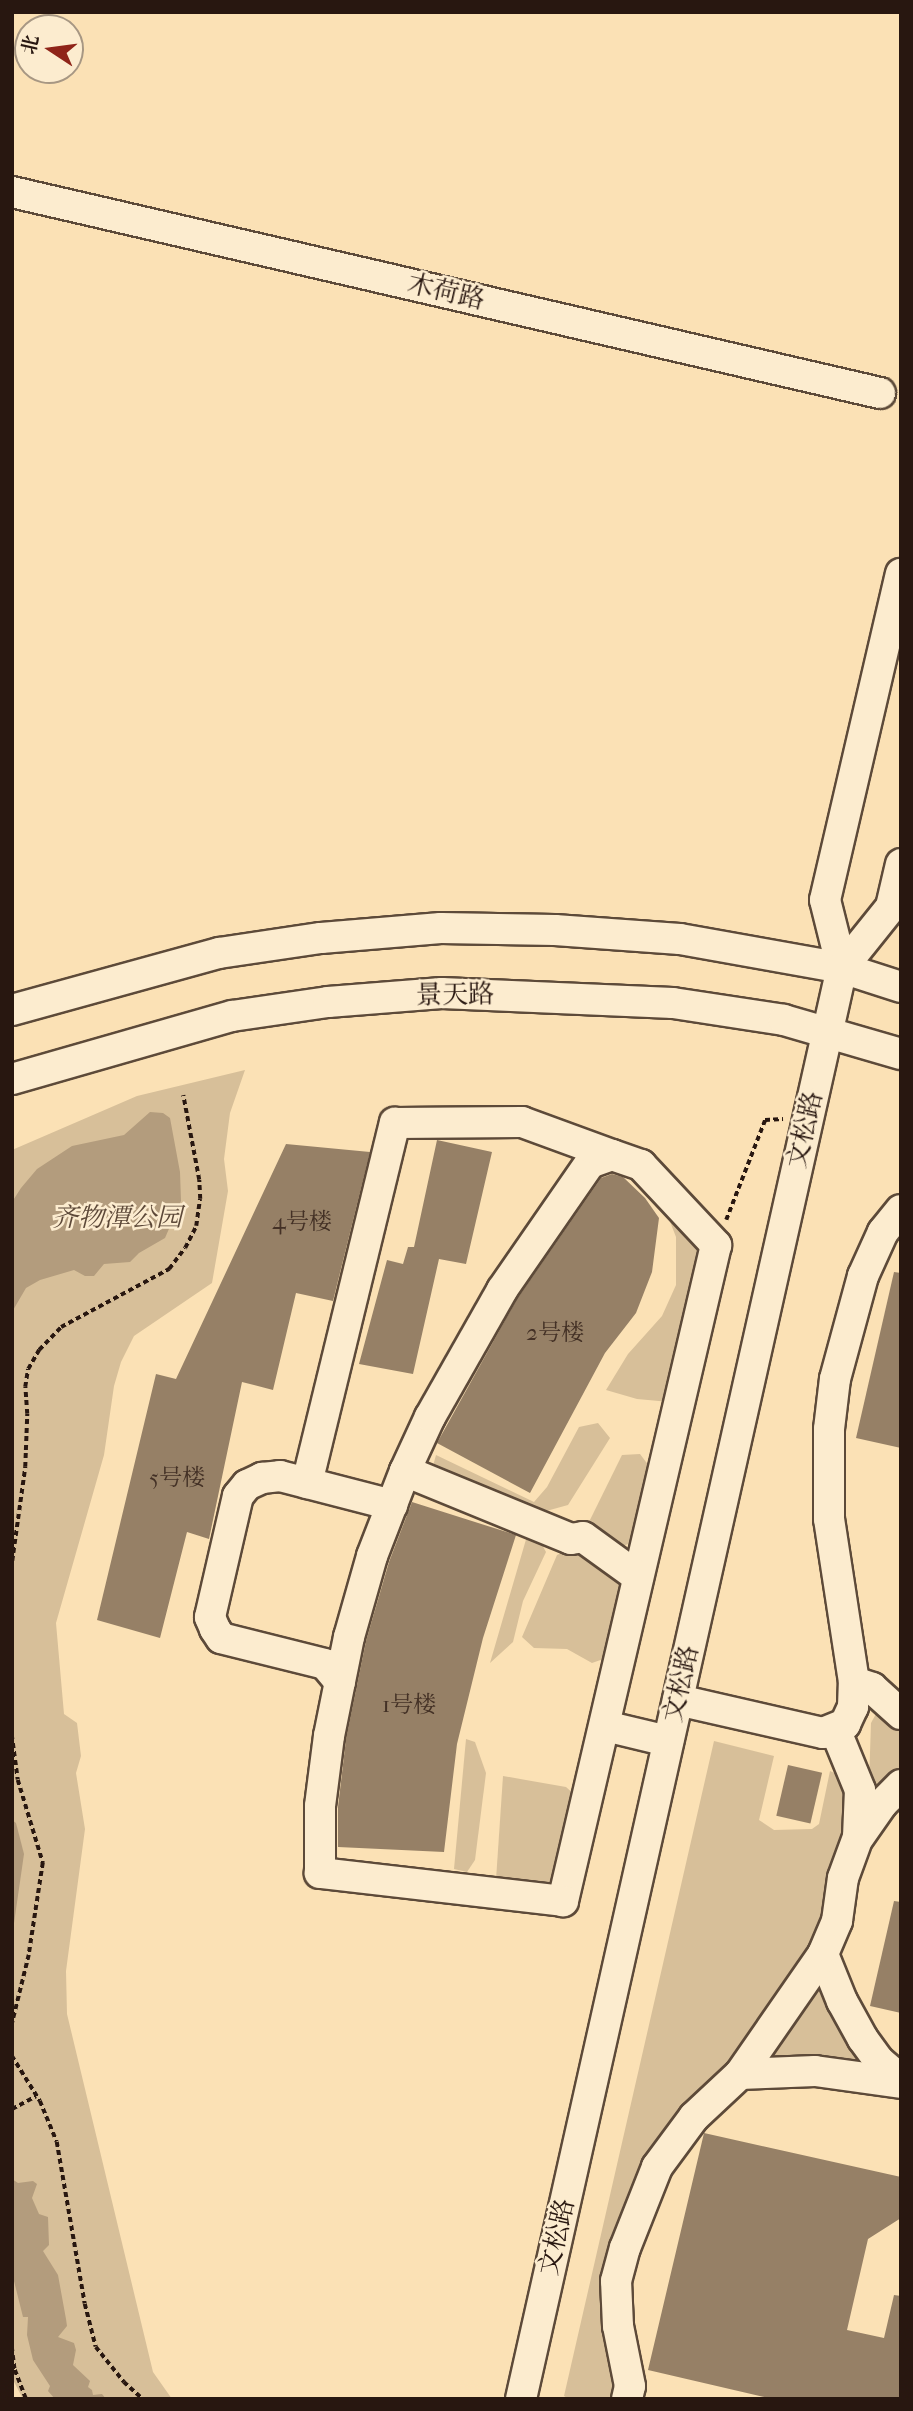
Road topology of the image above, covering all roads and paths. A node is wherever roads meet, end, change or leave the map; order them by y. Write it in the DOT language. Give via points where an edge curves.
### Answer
graph roads {
  1 [pos="12,192"];
  2 [pos="880,393"];
  3 [pos="901,574"];
  4 [pos="901,864"];
  5 [pos="842,968"];
  6 [pos="901,987"];
  7 [pos="12,1010"];
  8 [pos="827,1032"];
  9 [pos="901,1054"];
  10 [pos="12,1079"];
  11 [pos="183,1095"];
  12 [pos="808,1117"];
  13 [pos="612,1155"];
  14 [pos="901,1210"];
  15 [pos="716,1245"];
  16 [pos="405,1471"];
  17 [pos="307,1483"];
  18 [pos="392,1504"];
  19 [pos="12,1561"];
  20 [pos="638,1577"];
  21 [pos="340,1682"];
  22 [pos="854,1682"];
  23 [pos="678,1700"];
  24 [pos="901,1714"];
  25 [pos="604,1726"];
  26 [pos="835,1729"];
  27 [pos="12,1735"];
  28 [pos="668,1741"];
  29 [pos="901,1784"];
  30 [pos="859,1838"];
  31 [pos="823,1954"];
  32 [pos="12,2024"];
  33 [pos="12,2056"];
  34 [pos="740,2074"];
  35 [pos="901,2081"];
  36 [pos="36,2096"];
  37 [pos="13,2109"];
  38 [pos="12,2347"];
  39 [pos="26,2399"];
  40 [pos="143,2399"];
  41 [pos="521,2399"];
  42 [pos="627,2399"];
  1 -- 2 [label="street, 木荷路"];
  3 -- 5 [label="street, 文松路" via="825,900"];
  4 -- 5 [label="street, 文松路" via="891,907"];
  5 -- 6 [label="street"];
  5 -- 7 [label="street" via="680,939 441,928 219,953"];
  5 -- 8 [label="street, 文松路"];
  8 -- 9 [label="street, 景天路"];
  8 -- 10 [label="street, 景天路" via="784,1020 673,1003 442,993 232,1016"];
  8 -- 12 [label="street, 文松路"];
  11 -- 19 [label="path" via="199,1180 195,1226 186,1248 169,1269 61,1327 28,1369 25,1467"];
  12 -- 15 [label="path" via="765,1121"];
  12 -- 23 [label="street, 文松路"];
  13 -- 15 [label="street" via="641,1165"];
  13 -- 16 [label="street" via="590,1163 502,1290"];
  13 -- 17 [label="street" via="522,1122 395,1123"];
  14 -- 22 [label="street" via="883,1232 863,1276 835,1379 828,1429 829,1519"];
  15 -- 20 [label="street"];
  16 -- 18 [label="street"];
  16 -- 20 [label="street" via="571,1539 583,1537"];
  17 -- 18 [label="street"];
  17 -- 21 [label="street" via="279,1476 262,1478 238,1496 210,1617 221,1638 325,1664"];
  18 -- 21 [label="street" via="372,1556"];
  20 -- 25 [label="street"];
  21 -- 25 [label="street" via="320,1807 320,1873 562,1901"];
  22 -- 24 [label="street" via="872,1688"];
  22 -- 26 [label="street" via="853,1707 845,1724"];
  23 -- 26 [label="street" via="823,1733"];
  23 -- 28 [label="street, 文松路"];
  25 -- 28 [label="street"];
  26 -- 30 [label="street" via="860,1790"];
  27 -- 32 [label="path" via="18,1780 43,1863 27,1966"];
  28 -- 41 [label="street, 文松路"];
  29 -- 30 [label="street"];
  30 -- 31 [label="street" via="843,1878 837,1921"];
  31 -- 34 [label="street"];
  31 -- 35 [label="street" via="863,2039"];
  33 -- 36 [label="path"];
  34 -- 35 [label="street" via="815,2071"];
  34 -- 42 [label="street" via="694,2117 657,2167 625,2248 616,2281 618,2326 630,2386"];
  36 -- 37 [label="path"];
  36 -- 40 [label="path" via="60,2155 96,2347"];
  38 -- 39 [label="path"];
}
